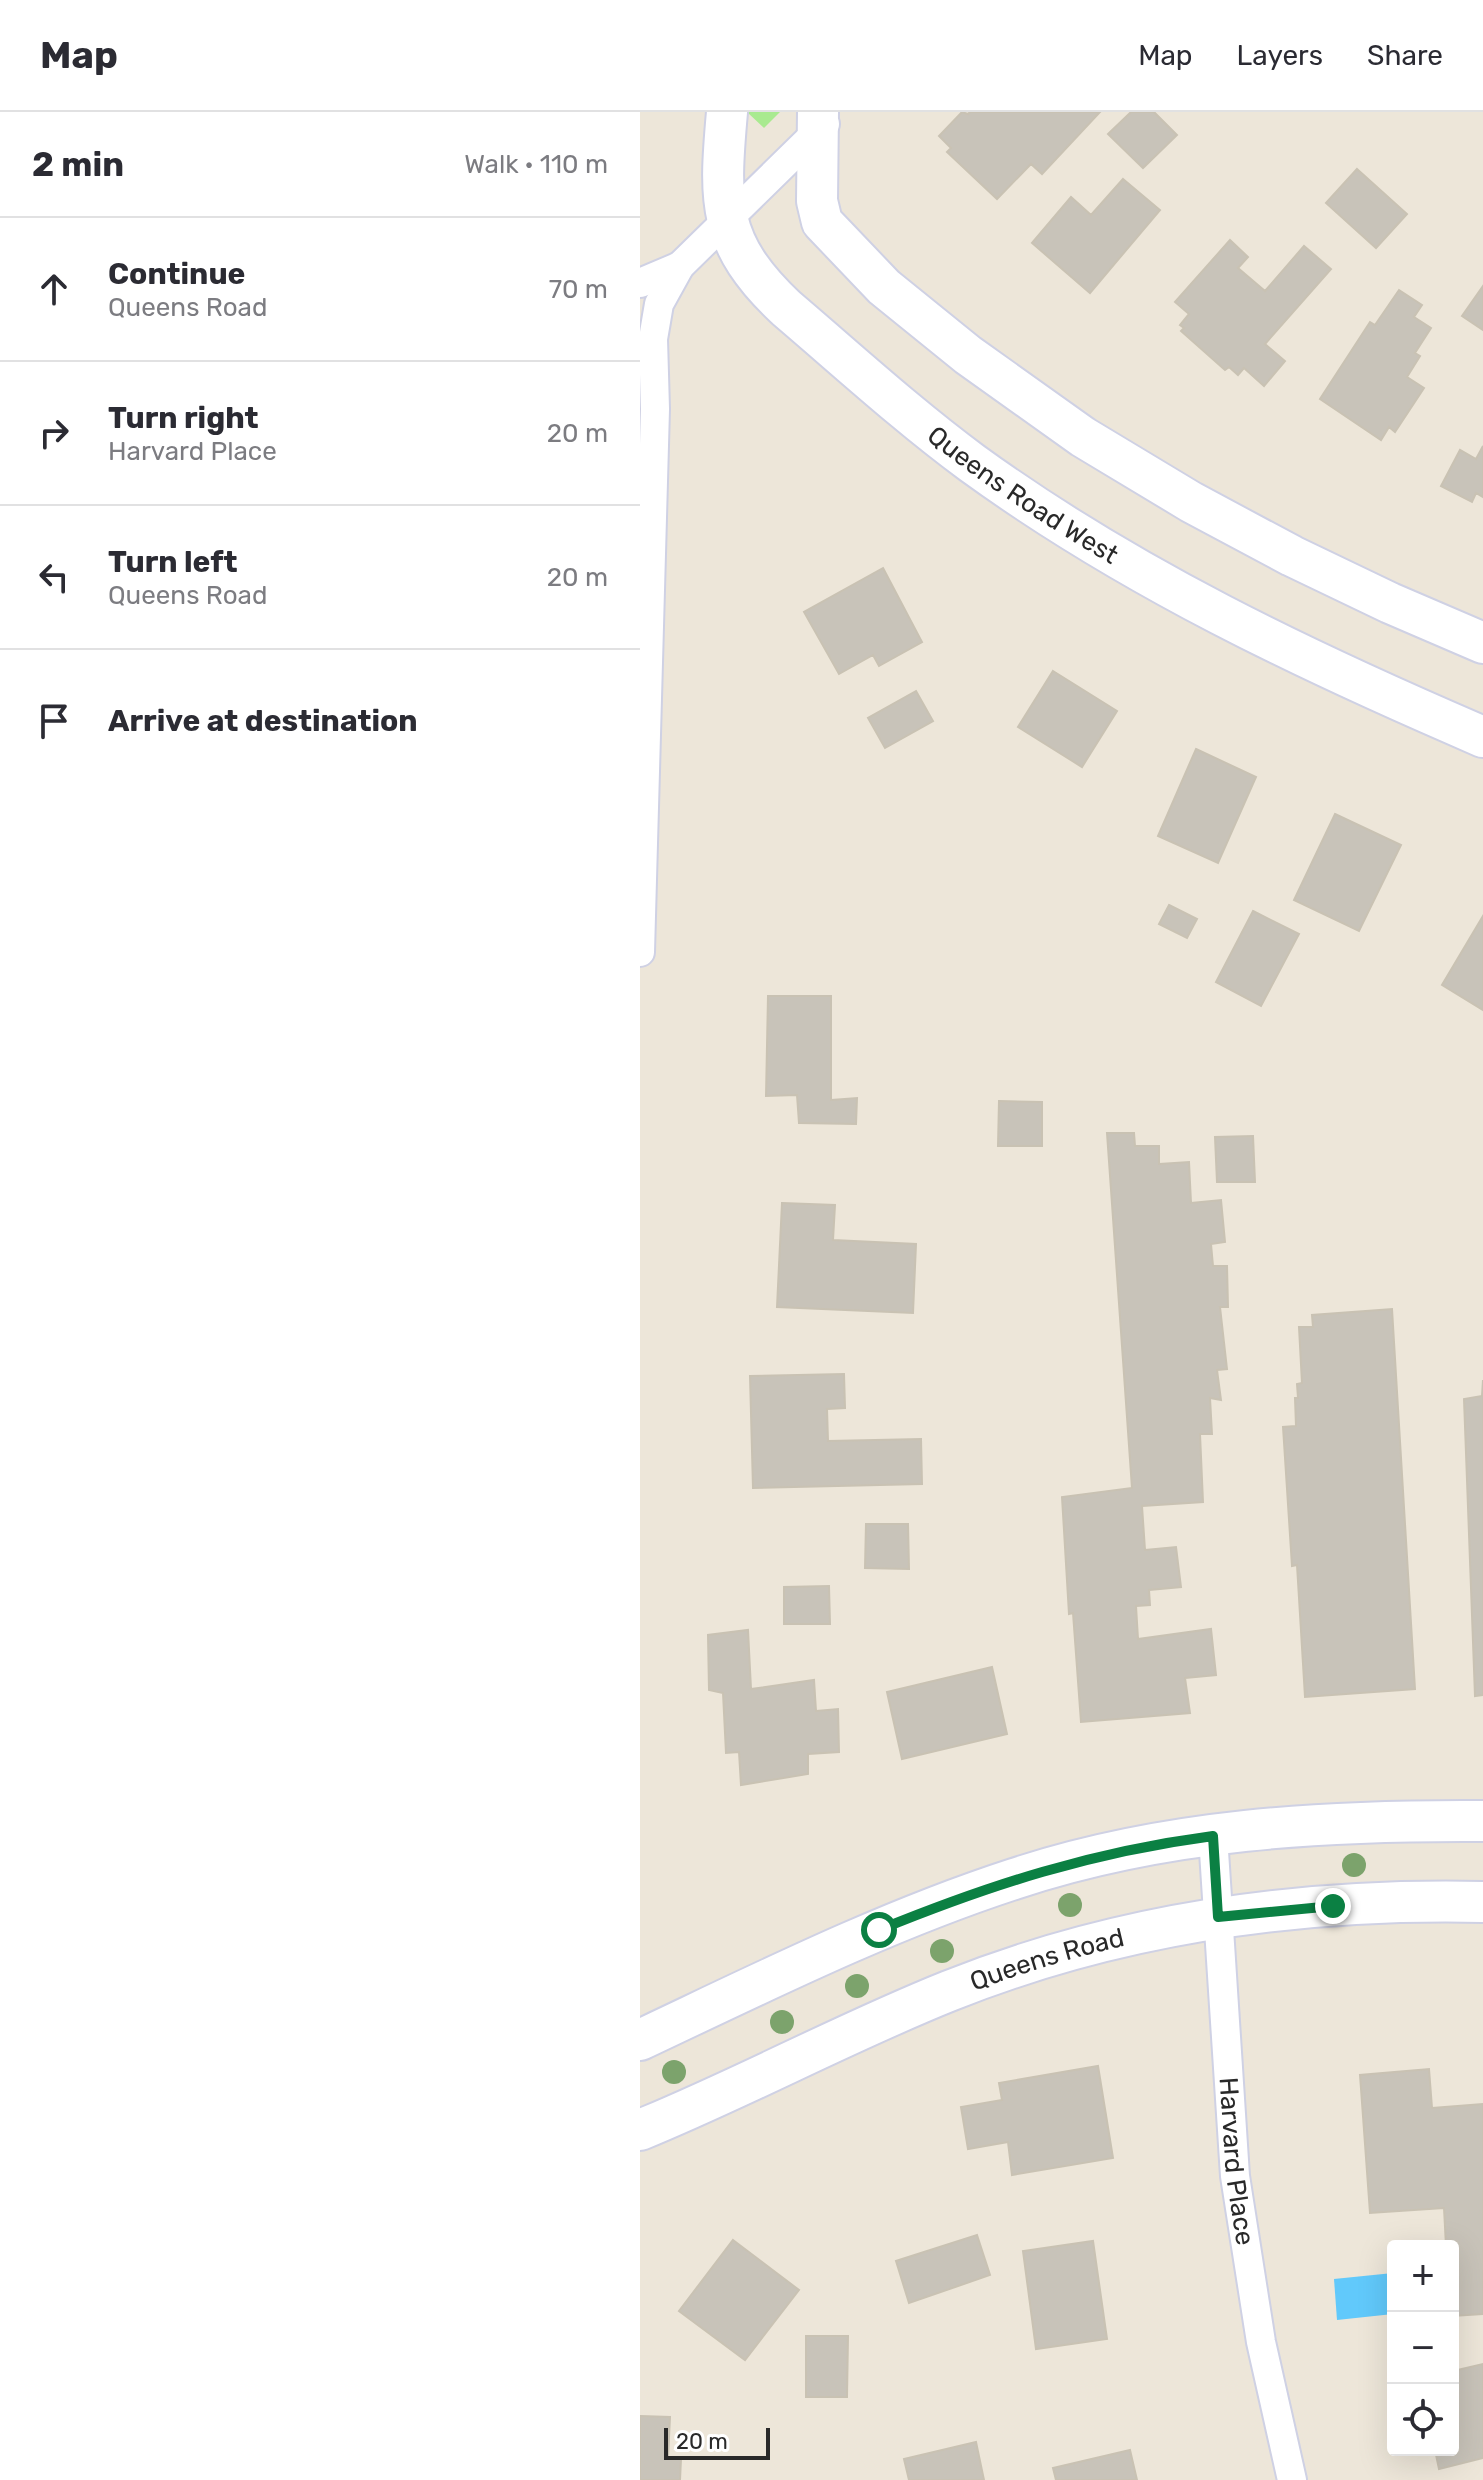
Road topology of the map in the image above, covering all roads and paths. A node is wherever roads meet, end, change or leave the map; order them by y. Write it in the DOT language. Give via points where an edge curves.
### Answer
graph roads {
  1 [pos="727,112"];
  2 [pos="824,119"];
  3 [pos="727,219"];
  4 [pos="680,266"];
  5 [pos="640,283"];
  6 [pos="646,339"];
  7 [pos="1483,643"];
  8 [pos="1483,737"];
  9 [pos="640,952"];
  10 [pos="1483,1821"];
  11 [pos="1213,1836"];
  12 [pos="1483,1902"];
  13 [pos="1218,1917"];
  14 [pos="640,2040"];
  15 [pos="640,2130"];
  16 [pos="1292,2480"];
  1 -- 3 [label="street, Queens Road West"];
  2 -- 3 [label="street"];
  2 -- 7 [label="street" via="817,201 822,222 884,287 968,355 1083,437 1191,502 1390,603"];
  3 -- 4 [label="street"];
  3 -- 8 [label="street, Queens Road West" via="739,254 765,288 947,444 1005,486 1196,601"];
  4 -- 5 [label="street"];
  4 -- 6 [label="street"];
  6 -- 9 [label="street" via="655,409"];
  10 -- 11 [label="street" via="1365,1823"];
  11 -- 13 [label="street, Harvard Place"];
  11 -- 14 [label="street" via="1077,1861 974,1893 809,1960"];
  12 -- 13 [label="street, Queens Road" via="1333,1906"];
  13 -- 15 [label="street, Queens Road" via="1015,1967"];
  13 -- 16 [label="street, Harvard Place" via="1235,2176 1262,2351"];
}
